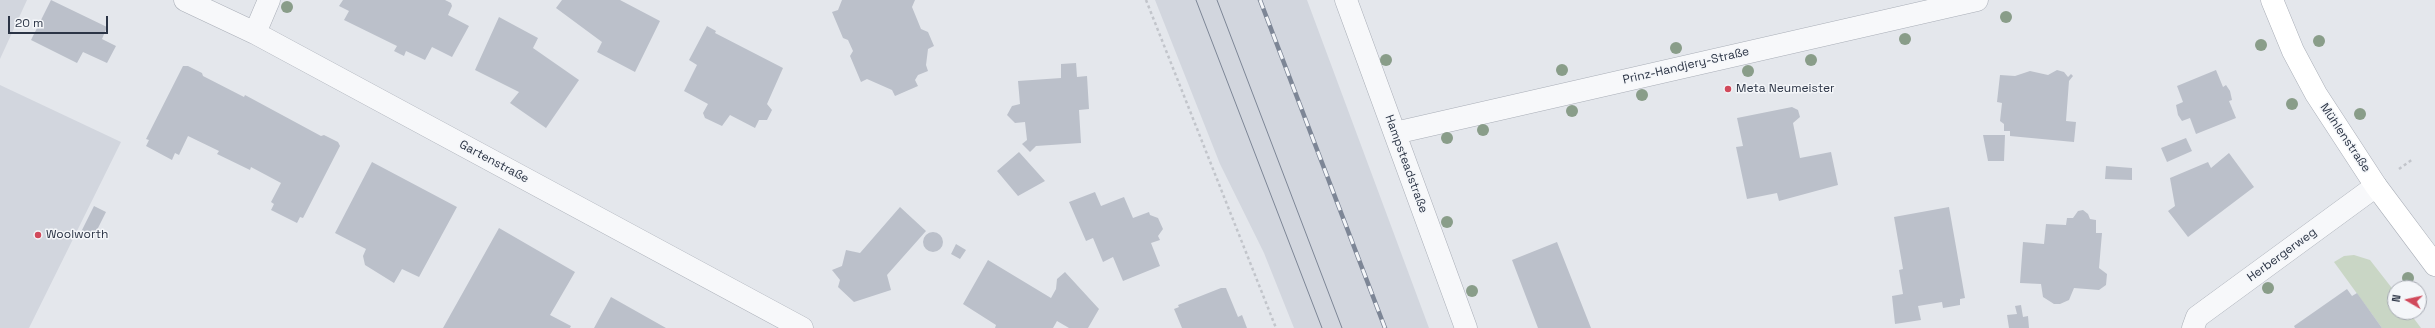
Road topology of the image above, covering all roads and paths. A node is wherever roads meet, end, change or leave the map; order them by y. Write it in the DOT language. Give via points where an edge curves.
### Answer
graph roads {
  1 [pos="185,0"];
  2 [pos="269,0"];
  3 [pos="1146,0"];
  4 [pos="1346,0"];
  5 [pos="1977,0"];
  6 [pos="2272,0"];
  7 [pos="255,34"];
  8 [pos="1395,133"];
  9 [pos="2414,158"];
  10 [pos="2396,171"];
  11 [pos="2376,186"];
  12 [pos="2435,265"];
  13 [pos="802,328"];
  14 [pos="1276,328"];
  15 [pos="1466,328"];
  16 [pos="2194,328"];
  1 -- 7 [label="street, Gartenstraße"];
  2 -- 7 [label="street"];
  3 -- 14 [label="path"];
  4 -- 8 [label="street, Hampsteadstraße"];
  5 -- 8 [label="street, Prinz-Handjery-Straße"];
  6 -- 11 [label="street, Mühlenstraße" via="2293,51 2316,94"];
  7 -- 13 [label="street, Gartenstraße"];
  8 -- 15 [label="street, Hampsteadstraße"];
  9 -- 10 [label="path"];
  11 -- 12 [label="street, Mühlenstraße"];
  11 -- 16 [label="street, Herbergerweg" via="2198,317"];
}
